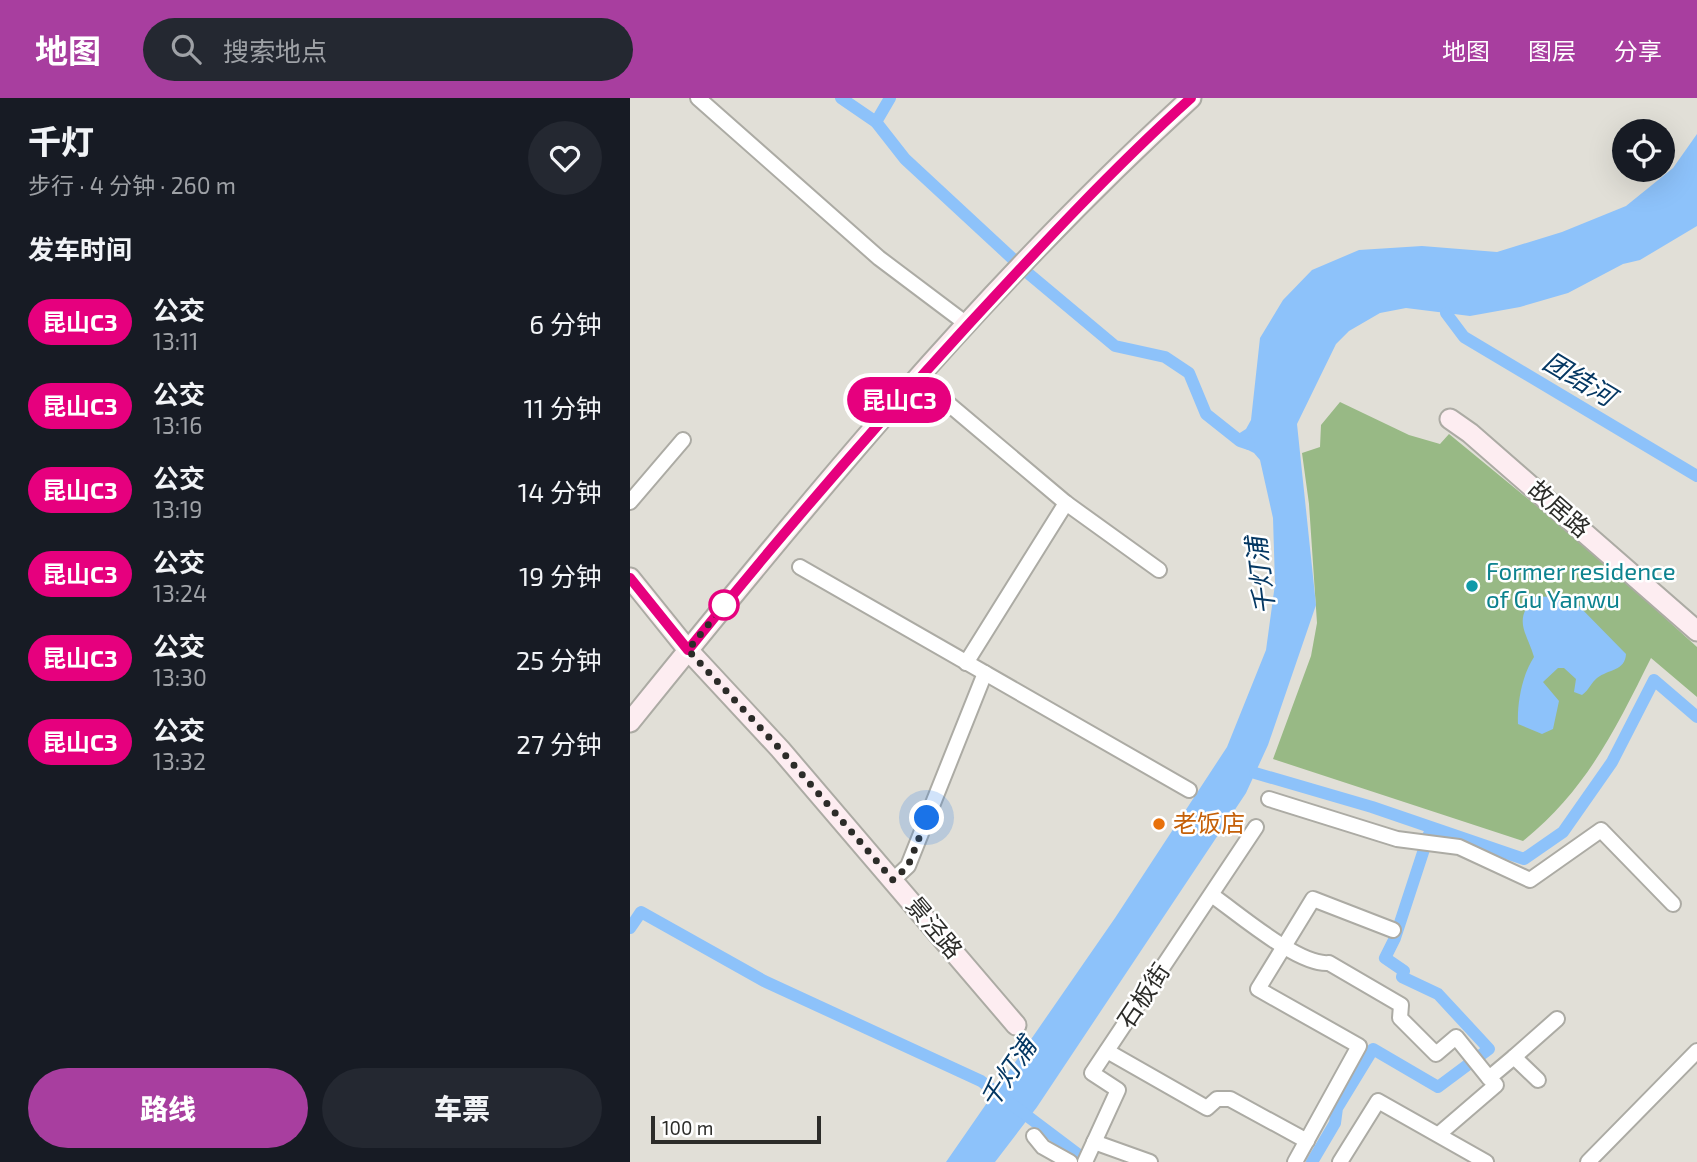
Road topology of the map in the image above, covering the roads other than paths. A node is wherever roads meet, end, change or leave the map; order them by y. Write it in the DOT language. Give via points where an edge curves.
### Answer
graph roads {
  1 [pos="698,98"];
  2 [pos="1191,98"];
  3 [pos="968,325"];
  4 [pos="919,379"];
  5 [pos="1450,419"];
  6 [pos="683,440"];
  7 [pos="630,502"];
  8 [pos="1066,503"];
  9 [pos="800,567"];
  10 [pos="1159,570"];
  11 [pos="630,578"];
  12 [pos="1697,631"];
  13 [pos="688,650"];
  14 [pos="966,663"];
  15 [pos="985,673"];
  16 [pos="630,722"];
  17 [pos="1189,790"];
  18 [pos="1269,799"];
  19 [pos="1256,827"];
  20 [pos="893,880"];
  21 [pos="1213,896"];
  22 [pos="1673,904"];
  23 [pos="1393,930"];
  24 [pos="1284,945"];
  25 [pos="1557,1019"];
  26 [pos="1016,1025"];
  27 [pos="1107,1051"];
  28 [pos="1697,1051"];
  29 [pos="1514,1057"];
  30 [pos="1489,1078"];
  31 [pos="1538,1080"];
  32 [pos="1439,1134"];
  33 [pos="1034,1136"];
  34 [pos="1307,1141"];
  35 [pos="1094,1142"];
  36 [pos="1070,1162"];
  37 [pos="1085,1162"];
  38 [pos="1150,1162"];
  39 [pos="1295,1162"];
  40 [pos="1340,1162"];
  41 [pos="1486,1162"];
  42 [pos="1588,1162"];
  1 -- 3 [label="street" via="879,258"];
  2 -- 3 [label="street" via="1139,145"];
  3 -- 4 [label="street"];
  4 -- 8 [label="street"];
  4 -- 13 [label="street" via="850,453"];
  5 -- 12 [label="street, 故居路"];
  6 -- 7 [label="street"];
  8 -- 10 [label="street"];
  8 -- 14 [label="street"];
  9 -- 14 [label="street"];
  11 -- 13 [label="street, 景泾路"];
  13 -- 16 [label="street"];
  13 -- 20 [label="street, 景泾路"];
  14 -- 15 [label="street"];
  15 -- 17 [label="street"];
  15 -- 20 [label="street" via="908,866"];
  18 -- 22 [label="street" via="1398,839 1459,848 1530,880 1601,830"];
  19 -- 21 [label="street, 石板街"];
  20 -- 26 [label="street, 景泾路"];
  21 -- 24 [label="street"];
  21 -- 27 [label="street, 石板街"];
  23 -- 24 [label="street" via="1313,899"];
  24 -- 30 [label="street" via="1318,964 1329,963 1401,1005 1400,1017 1436,1054 1455,1037"];
  24 -- 34 [label="street" via="1258,989 1359,1046"];
  25 -- 29 [label="street"];
  27 -- 34 [label="street" via="1207,1108 1217,1099 1230,1099"];
  27 -- 35 [label="street, 石板街" via="1092,1073 1118,1090"];
  28 -- 42 [label="street"];
  29 -- 30 [label="street"];
  29 -- 31 [label="street"];
  30 -- 32 [label="street" via="1496,1085"];
  32 -- 40 [label="street" via="1378,1101"];
  32 -- 41 [label="street"];
  33 -- 36 [label="street" via="1043,1147"];
  34 -- 39 [label="street"];
  35 -- 37 [label="street, 石板街"];
  35 -- 38 [label="street"];
}
